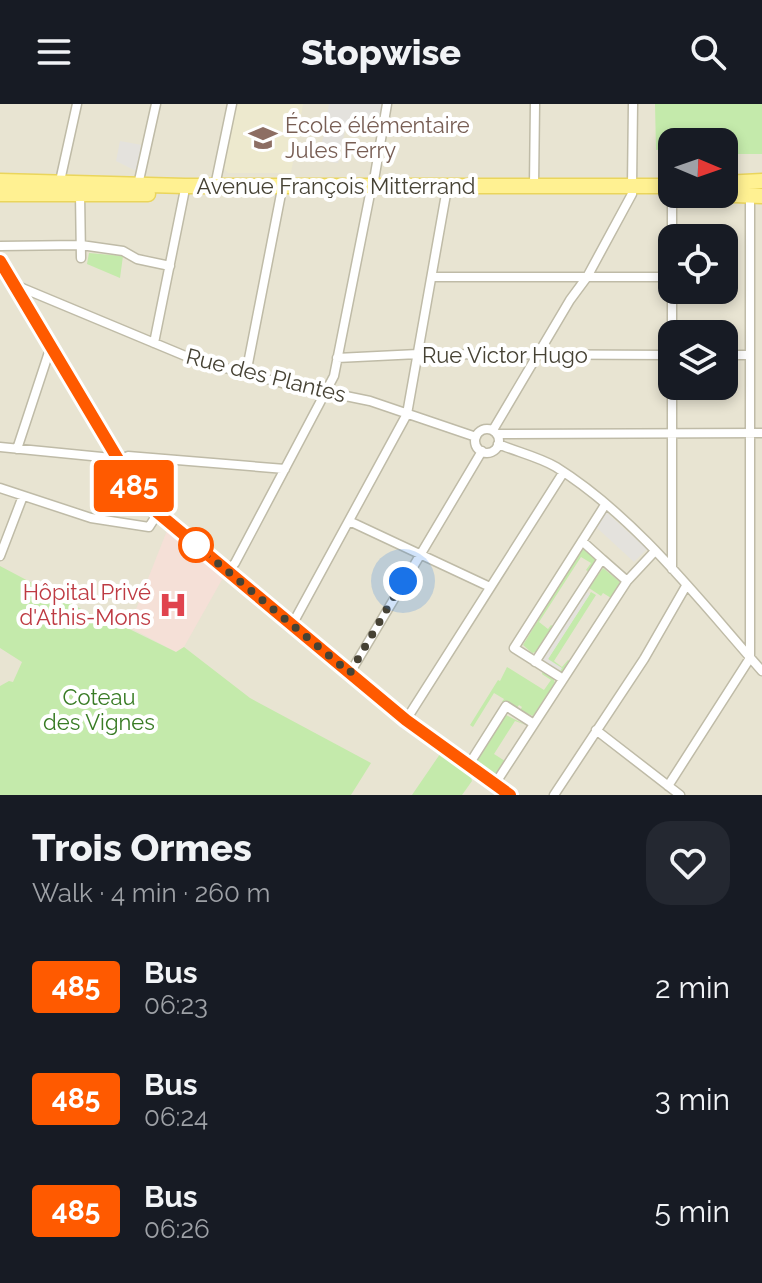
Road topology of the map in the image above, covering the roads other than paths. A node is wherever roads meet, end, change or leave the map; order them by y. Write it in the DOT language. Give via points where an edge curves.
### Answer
graph roads {
  1 [pos="77,104"];
  2 [pos="156,104"];
  3 [pos="232,104"];
  4 [pos="387,104"];
  5 [pos="535,104"];
  6 [pos="633,104"];
  7 [pos="60,181"];
  8 [pos="762,181"];
  9 [pos="738,182"];
  10 [pos="0,183"];
  11 [pos="94,184"];
  12 [pos="138,185"];
  13 [pos="215,186"];
  14 [pos="534,186"];
  15 [pos="658,187"];
  16 [pos="371,190"];
  17 [pos="632,190"];
  18 [pos="658,193"];
  19 [pos="0,194"];
  20 [pos="80,194"];
  21 [pos="184,194"];
  22 [pos="281,194"];
  23 [pos="446,194"];
  24 [pos="756,196"];
  25 [pos="81,245"];
  26 [pos="0,246"];
  27 [pos="81,258"];
  28 [pos="0,261"];
  29 [pos="170,266"];
  30 [pos="432,277"];
  31 [pos="587,277"];
  32 [pos="658,277"];
  33 [pos="14,285"];
  34 [pos="154,343"];
  35 [pos="51,346"];
  36 [pos="418,354"];
  37 [pos="537,355"];
  38 [pos="658,355"];
  39 [pos="738,355"];
  40 [pos="750,355"];
  41 [pos="337,358"];
  42 [pos="246,374"];
  43 [pos="326,391"];
  44 [pos="672,400"];
  45 [pos="407,414"];
  46 [pos="672,433"];
  47 [pos="750,433"];
  48 [pos="762,433"];
  49 [pos="496,436"];
  50 [pos="476,437"];
  51 [pos="0,447"];
  52 [pos="17,449"];
  53 [pos="482,451"];
  54 [pos="116,456"];
  55 [pos="285,469"];
  56 [pos="563,473"];
  57 [pos="0,488"];
  58 [pos="23,496"];
  59 [pos="605,505"];
  60 [pos="158,513"];
  61 [pos="349,521"];
  62 [pos="582,541"];
  63 [pos="655,551"];
  64 [pos="419,553"];
  65 [pos="0,556"];
  66 [pos="602,559"];
  67 [pos="672,569"];
  68 [pos="227,571"];
  69 [pos="627,581"];
  70 [pos="686,586"];
  71 [pos="490,587"];
  72 [pos="292,625"];
  73 [pos="750,658"];
  74 [pos="535,662"];
  75 [pos="762,671"];
  76 [pos="350,673"];
  77 [pos="563,679"];
  78 [pos="406,720"];
  79 [pos="534,724"];
  80 [pos="596,730"];
  81 [pos="468,766"];
  82 [pos="495,784"];
  83 [pos="668,786"];
  84 [pos="510,795"];
  85 [pos="554,795"];
  86 [pos="680,795"];
  1 -- 7 [label="street"];
  2 -- 12 [label="street"];
  3 -- 13 [label="street"];
  4 -- 16 [label="street"];
  5 -- 14 [label="street"];
  6 -- 17 [label="street"];
  7 -- 10 [label="main road, Avenue François Mitterrand"];
  7 -- 11 [label="main road, Avenue François Mitterrand"];
  8 -- 9 [label="main road"];
  10 -- 11 [label="main road"];
  11 -- 12 [label="main road, Avenue François Mitterrand"];
  12 -- 13 [label="main road, Avenue François Mitterrand"];
  13 -- 16 [label="main road, Avenue François Mitterrand"];
  14 -- 16 [label="main road, Avenue François Mitterrand"];
  14 -- 17 [label="main road, Avenue François Mitterrand"];
  15 -- 17 [label="main road, Avenue François Mitterrand"];
  16 -- 22 [label="main road, Avenue François Mitterrand"];
  16 -- 23 [label="main road, Avenue François Mitterrand"];
  16 -- 41 [label="street"];
  17 -- 18 [label="main road, Avenue François Mitterrand"];
  17 -- 23 [label="main road, Avenue François Mitterrand"];
  17 -- 31 [label="street"];
  19 -- 20 [label="main road, Avenue François Mitterrand"];
  20 -- 21 [label="main road, Avenue François Mitterrand"];
  20 -- 25 [label="street"];
  21 -- 22 [label="main road, Avenue François Mitterrand"];
  21 -- 29 [label="street"];
  22 -- 42 [label="street"];
  23 -- 30 [label="street"];
  24 -- 40 [label="street"];
  25 -- 26 [label="street"];
  25 -- 27 [label="street"];
  25 -- 29 [label="street"];
  28 -- 33 [label="main road"];
  29 -- 34 [label="street"];
  30 -- 31 [label="street"];
  30 -- 36 [label="street"];
  31 -- 32 [label="street"];
  31 -- 37 [label="street"];
  33 -- 34 [label="street, Rue des Plantes"];
  33 -- 35 [label="main road"];
  34 -- 42 [label="street, Rue des Plantes"];
  35 -- 52 [label="street"];
  35 -- 54 [label="main road"];
  36 -- 37 [label="street, Rue Victor Hugo"];
  36 -- 41 [label="street, Rue Victor Hugo"];
  36 -- 45 [label="street"];
  37 -- 38 [label="street, Rue Victor Hugo"];
  37 -- 49 [label="street"];
  39 -- 40 [label="street"];
  40 -- 47 [label="street"];
  41 -- 43 [label="street"];
  42 -- 43 [label="street, Rue des Plantes"];
  43 -- 45 [label="street, Rue des Plantes"];
  43 -- 55 [label="street"];
  44 -- 46 [label="street"];
  45 -- 50 [label="street, Rue des Plantes"];
  45 -- 61 [label="street"];
  46 -- 47 [label="street"];
  46 -- 49 [label="street"];
  46 -- 67 [label="street"];
  47 -- 48 [label="street"];
  47 -- 73 [label="street"];
  49 -- 50 [label="street" via="483,430"];
  49 -- 53 [label="street" via="492,452"];
  49 -- 56 [label="street"];
  50 -- 53 [label="street"];
  51 -- 52 [label="street"];
  52 -- 54 [label="street"];
  53 -- 64 [label="street"];
  54 -- 55 [label="street"];
  54 -- 60 [label="main road"];
  55 -- 68 [label="street"];
  56 -- 59 [label="street"];
  56 -- 71 [label="street"];
  57 -- 58 [label="street"];
  58 -- 60 [label="street" via="91,518 149,527"];
  58 -- 65 [label="street"];
  59 -- 62 [label="street"];
  59 -- 63 [label="street"];
  60 -- 68 [label="main road"];
  61 -- 64 [label="street"];
  61 -- 72 [label="street"];
  62 -- 66 [label="street"];
  62 -- 74 [label="street" via="514,648"];
  63 -- 67 [label="street"];
  63 -- 69 [label="street"];
  64 -- 71 [label="street"];
  64 -- 76 [label="street"];
  66 -- 69 [label="street"];
  66 -- 74 [label="street"];
  67 -- 70 [label="street"];
  68 -- 72 [label="main road"];
  69 -- 77 [label="street"];
  70 -- 73 [label="street"];
  70 -- 80 [label="street"];
  71 -- 78 [label="street"];
  72 -- 76 [label="main road"];
  73 -- 75 [label="street"];
  73 -- 83 [label="street"];
  74 -- 77 [label="street"];
  76 -- 78 [label="main road"];
  77 -- 79 [label="street"];
  78 -- 81 [label="main road"];
  79 -- 81 [label="street" via="506,706"];
  79 -- 82 [label="street"];
  80 -- 83 [label="street"];
  80 -- 85 [label="street"];
  81 -- 82 [label="main road"];
  82 -- 84 [label="main road"];
  83 -- 86 [label="street"];
}
